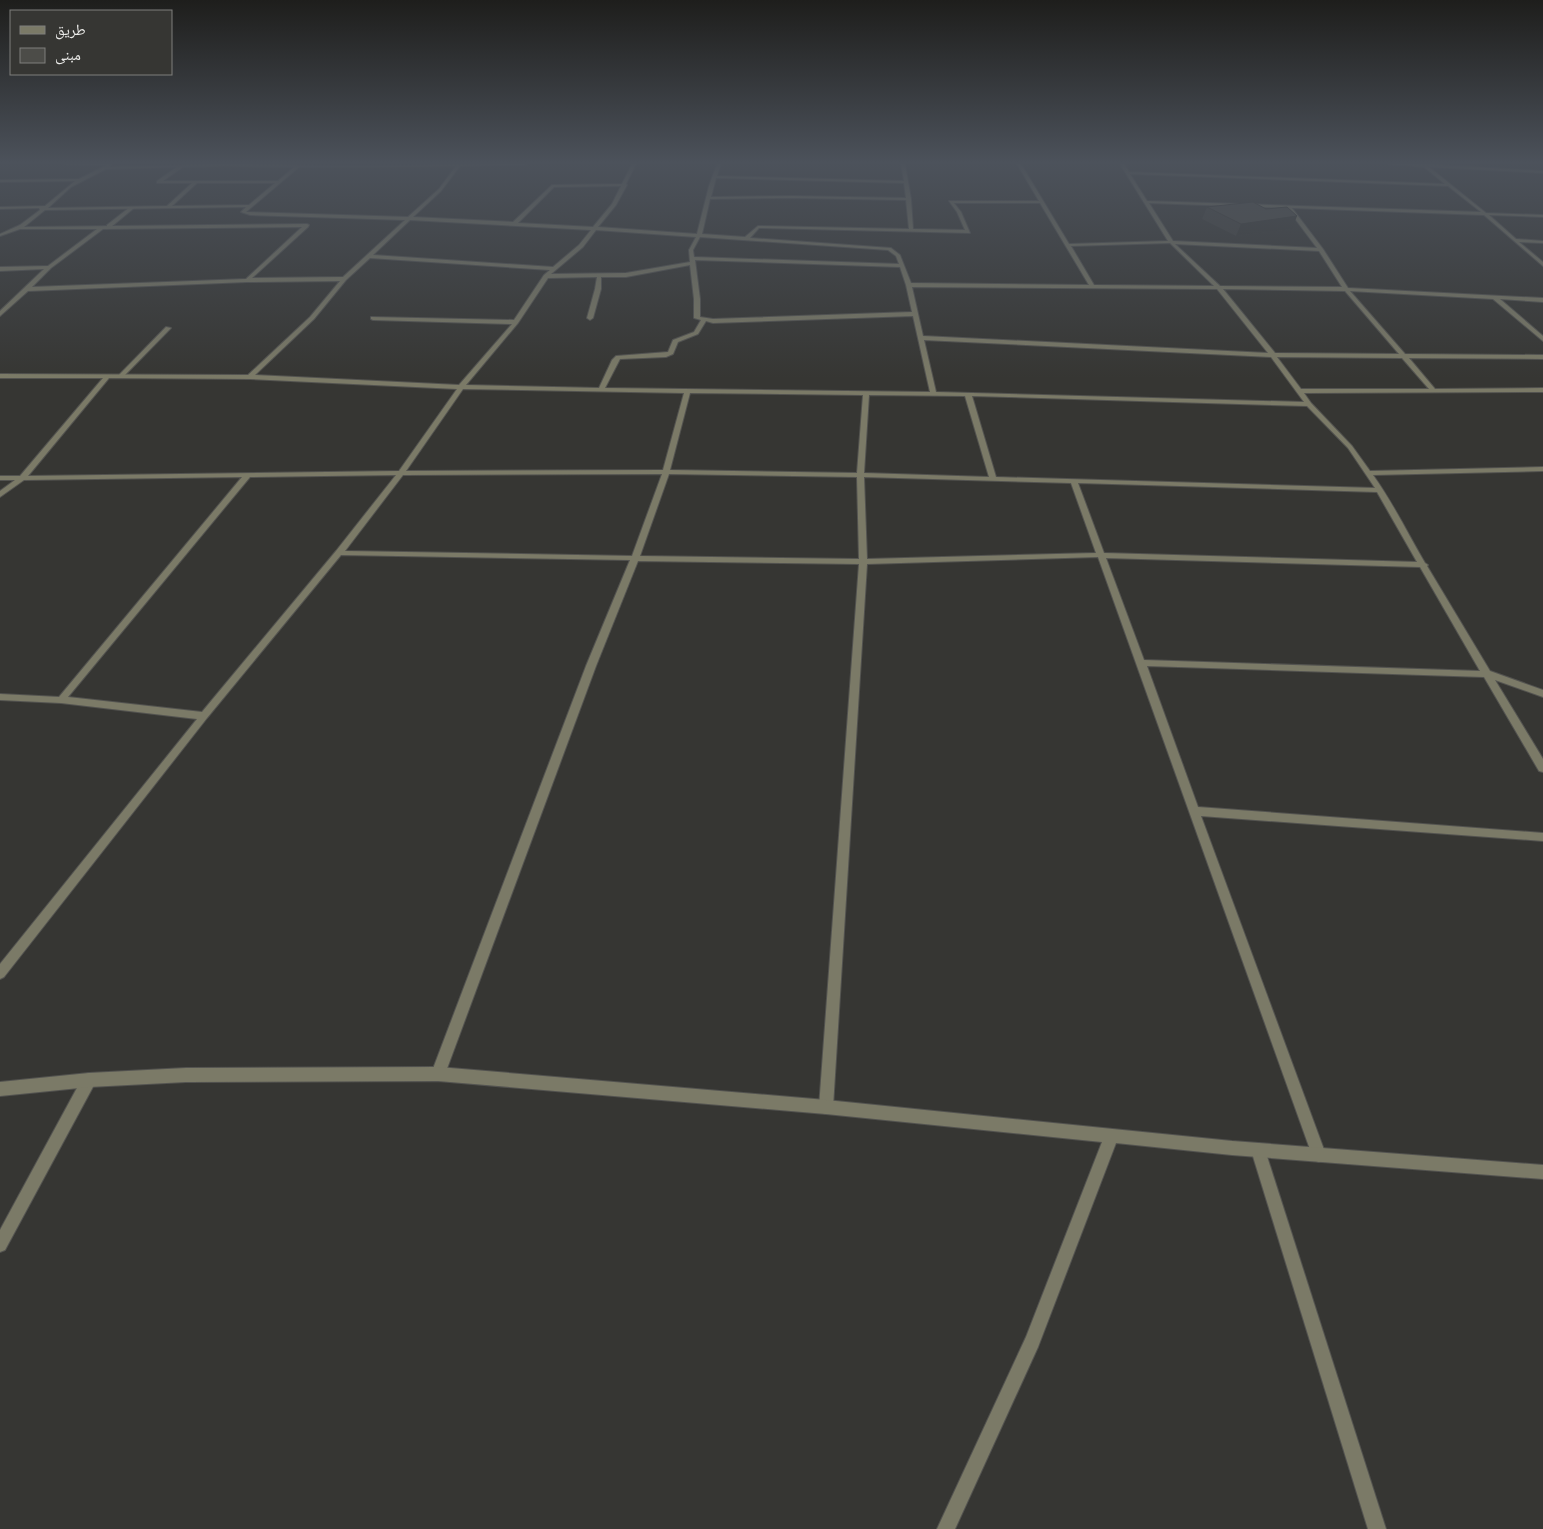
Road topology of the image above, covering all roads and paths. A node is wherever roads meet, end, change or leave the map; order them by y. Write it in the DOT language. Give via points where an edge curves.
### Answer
graph roads {
  1 [pos="94,235"];
  2 [pos="296,235"];
  3 [pos="391,235"];
  4 [pos="590,235"];
  5 [pos="698,235"];
  6 [pos="701,235"];
  7 [pos="750,235"];
  8 [pos="1062,235"];
  9 [pos="1167,235"];
  10 [pos="1310,235"];
  11 [pos="1509,235"];
  12 [pos="745,240"];
  13 [pos="1514,240"];
  14 [pos="1171,242"];
  15 [pos="1543,242"];
  16 [pos="1068,245"];
  17 [pos="1321,250"];
  18 [pos="369,256"];
  19 [pos="692,261"];
  20 [pos="1543,265"];
  21 [pos="902,266"];
  22 [pos="49,267"];
  23 [pos="556,268"];
  24 [pos="0,269"];
  25 [pos="546,276"];
  26 [pos="599,277"];
  27 [pos="344,279"];
  28 [pos="246,280"];
  29 [pos="909,285"];
  30 [pos="1093,287"];
  31 [pos="1219,288"];
  32 [pos="27,289"];
  33 [pos="1346,289"];
  34 [pos="1494,297"];
  35 [pos="1543,300"];
  36 [pos="0,306"];
  37 [pos="9,306"];
  38 [pos="0,314"];
  39 [pos="915,314"];
  40 [pos="373,318"];
  41 [pos="590,318"];
  42 [pos="704,320"];
  43 [pos="516,322"];
  44 [pos="168,328"];
  45 [pos="921,338"];
  46 [pos="1543,339"];
  47 [pos="1273,355"];
  48 [pos="1404,356"];
  49 [pos="1543,357"];
  50 [pos="0,376"];
  51 [pos="108,376"];
  52 [pos="121,376"];
  53 [pos="250,376"];
  54 [pos="461,387"];
  55 [pos="601,390"];
  56 [pos="688,390"];
  57 [pos="1543,390"];
  58 [pos="1298,391"];
  59 [pos="1434,391"];
  60 [pos="866,392"];
  61 [pos="934,392"];
  62 [pos="968,394"];
  63 [pos="1309,404"];
  64 [pos="1543,469"];
  65 [pos="666,472"];
  66 [pos="401,473"];
  67 [pos="1367,473"];
  68 [pos="860,474"];
  69 [pos="248,475"];
  70 [pos="0,478"];
  71 [pos="22,478"];
  72 [pos="993,479"];
  73 [pos="1074,482"];
  74 [pos="1380,490"];
  75 [pos="0,495"];
  76 [pos="339,554"];
  77 [pos="1100,554"];
  78 [pos="634,557"];
  79 [pos="864,562"];
  80 [pos="1424,565"];
  81 [pos="1141,662"];
  82 [pos="1488,674"];
  83 [pos="1543,694"];
  84 [pos="0,697"];
  85 [pos="61,700"];
  86 [pos="204,716"];
  87 [pos="1543,768"];
  88 [pos="1195,812"];
  89 [pos="1543,837"];
  90 [pos="0,973"];
  91 [pos="438,1074"];
  92 [pos="89,1080"];
  93 [pos="0,1089"];
  94 [pos="826,1107"];
  95 [pos="1112,1135"];
  96 [pos="1258,1150"];
  97 [pos="1319,1155"];
  98 [pos="1543,1172"];
  99 [pos="0,1245"];
  100 [pos="946,1529"];
  101 [pos="1378,1529"];
  1 -- 22 [label="street"];
  2 -- 28 [label="street"];
  3 -- 18 [label="street"];
  4 -- 23 [label="street"];
  5 -- 19 [label="street" via="691,250"];
  6 -- 12 [label="street"];
  7 -- 12 [label="street"];
  8 -- 16 [label="street"];
  9 -- 14 [label="street"];
  10 -- 17 [label="street"];
  11 -- 13 [label="street"];
  12 -- 21 [label="street" via="888,249 898,255"];
  13 -- 15 [label="street"];
  13 -- 20 [label="street"];
  14 -- 16 [label="street"];
  14 -- 17 [label="street"];
  14 -- 31 [label="street"];
  16 -- 30 [label="street"];
  17 -- 33 [label="street"];
  18 -- 23 [label="street"];
  18 -- 27 [label="street"];
  19 -- 21 [label="street"];
  19 -- 26 [label="street" via="650,272"];
  19 -- 42 [label="street" via="697,318"];
  21 -- 29 [label="street"];
  22 -- 24 [label="street"];
  22 -- 32 [label="street"];
  23 -- 25 [label="street"];
  25 -- 26 [label="street"];
  25 -- 43 [label="street"];
  26 -- 41 [label="street"];
  27 -- 28 [label="street"];
  27 -- 53 [label="street" via="300,330"];
  28 -- 32 [label="street"];
  29 -- 30 [label="street"];
  29 -- 39 [label="street"];
  30 -- 31 [label="street"];
  31 -- 33 [label="street"];
  31 -- 47 [label="street"];
  32 -- 37 [label="street"];
  33 -- 34 [label="street"];
  33 -- 48 [label="street"];
  34 -- 35 [label="street"];
  34 -- 46 [label="street"];
  36 -- 37 [label="street"];
  37 -- 38 [label="street"];
  39 -- 42 [label="street"];
  39 -- 45 [label="street"];
  40 -- 43 [label="street"];
  42 -- 55 [label="street" via="696,334 675,341 671,353 618,357"];
  43 -- 54 [label="street"];
  44 -- 52 [label="street"];
  45 -- 47 [label="street"];
  45 -- 61 [label="street"];
  47 -- 48 [label="street"];
  47 -- 58 [label="street"];
  48 -- 49 [label="street"];
  48 -- 59 [label="street"];
  50 -- 51 [label="street"];
  51 -- 52 [label="street"];
  51 -- 71 [label="street"];
  52 -- 53 [label="street"];
  53 -- 54 [label="street"];
  54 -- 55 [label="street"];
  54 -- 66 [label="street"];
  55 -- 56 [label="street"];
  56 -- 60 [label="street"];
  56 -- 65 [label="street"];
  57 -- 59 [label="street"];
  58 -- 59 [label="street"];
  58 -- 63 [label="street"];
  60 -- 61 [label="street"];
  60 -- 68 [label="street"];
  61 -- 62 [label="street"];
  62 -- 63 [label="street"];
  62 -- 72 [label="street"];
  63 -- 67 [label="street" via="1350,446"];
  64 -- 67 [label="street"];
  65 -- 66 [label="street"];
  65 -- 68 [label="street"];
  65 -- 78 [label="street"];
  66 -- 69 [label="street"];
  66 -- 76 [label="street"];
  67 -- 74 [label="street"];
  68 -- 72 [label="street"];
  68 -- 79 [label="street"];
  69 -- 71 [label="street"];
  69 -- 85 [label="street"];
  70 -- 71 [label="street"];
  71 -- 75 [label="street"];
  72 -- 73 [label="street"];
  73 -- 74 [label="street"];
  73 -- 77 [label="street"];
  74 -- 80 [label="street"];
  76 -- 78 [label="street"];
  76 -- 86 [label="street"];
  77 -- 79 [label="street"];
  77 -- 80 [label="street"];
  77 -- 81 [label="street"];
  78 -- 79 [label="street"];
  78 -- 91 [label="street"];
  79 -- 94 [label="street"];
  80 -- 82 [label="street"];
  81 -- 82 [label="street"];
  81 -- 88 [label="street"];
  82 -- 83 [label="street"];
  82 -- 87 [label="street"];
  84 -- 85 [label="street"];
  85 -- 86 [label="street"];
  86 -- 90 [label="street"];
  88 -- 89 [label="street"];
  88 -- 97 [label="street"];
  91 -- 92 [label="street" via="186,1075"];
  91 -- 94 [label="street"];
  92 -- 93 [label="street"];
  92 -- 99 [label="street"];
  94 -- 95 [label="street"];
  95 -- 96 [label="street"];
  95 -- 100 [label="street" via="1032,1341"];
  96 -- 97 [label="street"];
  96 -- 101 [label="street"];
  97 -- 98 [label="street"];
}
